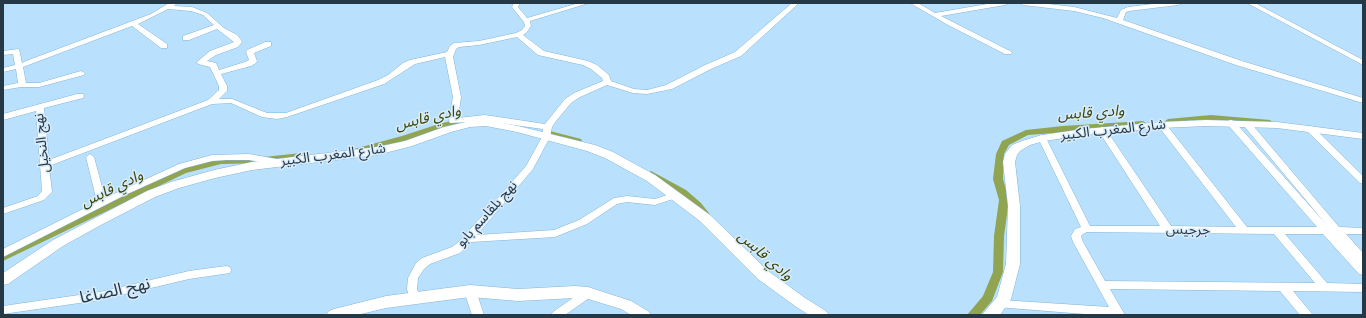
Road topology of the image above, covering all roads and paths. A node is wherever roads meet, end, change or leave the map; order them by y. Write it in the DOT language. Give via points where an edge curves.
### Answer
graph roads {
  1 [pos="517,3"];
  2 [pos="586,3"];
  3 [pos="796,3"];
  4 [pos="913,3"];
  5 [pos="1005,3"];
  6 [pos="1023,3"];
  7 [pos="1178,3"];
  8 [pos="1250,3"];
  9 [pos="171,5"];
  10 [pos="935,15"];
  11 [pos="526,20"];
  12 [pos="1119,21"];
  13 [pos="133,23"];
  14 [pos="218,26"];
  15 [pos="518,35"];
  16 [pos="186,38"];
  17 [pos="268,44"];
  18 [pos="164,46"];
  19 [pos="3,52"];
  20 [pos="1008,52"];
  21 [pos="450,54"];
  22 [pos="1363,63"];
  23 [pos="18,66"];
  24 [pos="3,70"];
  25 [pos="81,73"];
  26 [pos="218,73"];
  27 [pos="607,82"];
  28 [pos="21,85"];
  29 [pos="3,88"];
  30 [pos="80,96"];
  31 [pos="1363,101"];
  32 [pos="212,102"];
  33 [pos="40,107"];
  34 [pos="3,117"];
  35 [pos="1231,123"];
  36 [pos="1162,124"];
  37 [pos="1247,124"];
  38 [pos="1310,128"];
  39 [pos="1102,130"];
  40 [pos="547,132"];
  41 [pos="1363,136"];
  42 [pos="1042,138"];
  43 [pos="90,157"];
  44 [pos="277,162"];
  45 [pos="44,165"];
  46 [pos="1363,181"];
  47 [pos="673,196"];
  48 [pos="102,204"];
  49 [pos="3,211"];
  50 [pos="51,229"];
  51 [pos="1087,229"];
  52 [pos="1168,230"];
  53 [pos="1244,230"];
  54 [pos="1330,230"];
  55 [pos="1277,231"];
  56 [pos="1363,231"];
  57 [pos="469,239"];
  58 [pos="58,243"];
  59 [pos="3,253"];
  60 [pos="1363,260"];
  61 [pos="226,270"];
  62 [pos="1363,271"];
  63 [pos="3,280"];
  64 [pos="1102,285"];
  65 [pos="1283,287"];
  66 [pos="1324,287"];
  67 [pos="1363,288"];
  68 [pos="470,291"];
  69 [pos="588,293"];
  70 [pos="414,298"];
  71 [pos="1001,304"];
  72 [pos="3,310"];
  73 [pos="1118,314"];
  74 [pos="334,315"];
  75 [pos="478,315"];
  76 [pos="557,315"];
  77 [pos="643,315"];
  78 [pos="821,315"];
  79 [pos="990,315"];
  80 [pos="1307,315"];
  1 -- 11 [label="street" via="515,7"];
  2 -- 11 [label="street"];
  3 -- 27 [label="street" via="738,54 669,87 647,92"];
  4 -- 10 [label="street"];
  5 -- 10 [label="street"];
  6 -- 12 [label="street" via="1074,9"];
  7 -- 12 [label="street" via="1128,9 1123,11"];
  8 -- 22 [label="street"];
  9 -- 13 [label="street"];
  9 -- 14 [label="street" via="201,12"];
  10 -- 20 [label="street"];
  11 -- 15 [label="street" via="528,26 525,32"];
  12 -- 31 [label="street" via="1217,56"];
  13 -- 18 [label="street"];
  13 -- 23 [label="street"];
  14 -- 16 [label="street"];
  14 -- 26 [label="street" via="238,42 202,60 204,64 213,65"];
  15 -- 21 [label="street" via="457,45"];
  15 -- 27 [label="street" via="541,53 594,67 606,77"];
  17 -- 26 [label="street" via="250,52 253,61 248,64"];
  19 -- 23 [label="street" via="16,51"];
  21 -- 32 [label="street" via="413,62 381,82 287,115 265,115 232,101"];
  21 -- 40 [label="street" via="457,97 453,121 485,118"];
  23 -- 24 [label="street"];
  23 -- 28 [label="street"];
  25 -- 28 [label="street" via="39,85"];
  26 -- 32 [label="street" via="223,90"];
  27 -- 40 [label="street, نهج بلقاسم بابو" via="577,95 558,112"];
  28 -- 29 [label="street"];
  30 -- 33 [label="street"];
  32 -- 45 [label="street"];
  33 -- 34 [label="street, نهج النخيل"];
  33 -- 45 [label="street, نهج النخيل"];
  35 -- 36 [label="street, شارع المغرب الكبير"];
  35 -- 37 [label="street, شارع المغرب الكبير"];
  35 -- 54 [label="street"];
  36 -- 39 [label="street, شارع المغرب الكبير"];
  36 -- 53 [label="street"];
  37 -- 38 [label="street, شارع المغرب الكبير"];
  37 -- 54 [label="street"];
  38 -- 41 [label="street, شارع المغرب الكبير"];
  38 -- 46 [label="street"];
  39 -- 42 [label="street, شارع المغرب الكبير"];
  39 -- 52 [label="street"];
  40 -- 44 [label="street, شارع المغرب الكبير" via="478,123 448,129 408,144 371,152"];
  40 -- 47 [label="street, شارع المغرب الكبير" via="609,155 651,178"];
  40 -- 57 [label="street, نهج بلقاسم بابو" via="530,167"];
  42 -- 51 [label="street"];
  42 -- 71 [label="street, شارع المغرب الكبير" via="1016,148 1009,162 1014,206 1013,264"];
  43 -- 48 [label="street"];
  44 -- 48 [label="street" via="236,156 199,161 163,174"];
  44 -- 58 [label="street, شارع المغرب الكبير" via="214,174 169,187 124,206"];
  45 -- 49 [label="street, نهج النخيل" via="47,192 41,198"];
  47 -- 57 [label="street" via="654,202 622,199 614,201 583,222 555,233"];
  47 -- 78 [label="street, شارع المغرب الكبير" via="709,222 764,275"];
  48 -- 50 [label="street"];
  50 -- 58 [label="street" via="59,236"];
  50 -- 59 [label="street"];
  51 -- 52 [label="street, جرجيس"];
  51 -- 64 [label="street" via="1079,231 1076,236"];
  52 -- 53 [label="street, جرجيس"];
  53 -- 55 [label="street, جرجيس"];
  54 -- 55 [label="street, جرجيس"];
  54 -- 56 [label="street, جرجيس"];
  54 -- 60 [label="street"];
  54 -- 62 [label="street"];
  55 -- 66 [label="street"];
  57 -- 70 [label="street, نهج بلقاسم بابو" via="456,250 426,261 420,266 413,278"];
  58 -- 63 [label="street, شارع المغرب الكبير"];
  61 -- 72 [label="street, نهج الصاغا" via="189,274 100,296"];
  64 -- 65 [label="street"];
  64 -- 73 [label="street"];
  65 -- 66 [label="street"];
  65 -- 80 [label="street"];
  66 -- 67 [label="street"];
  68 -- 69 [label="street" via="518,295"];
  68 -- 70 [label="street"];
  68 -- 75 [label="street"];
  69 -- 76 [label="street"];
  69 -- 77 [label="street" via="611,300"];
  70 -- 74 [label="street"];
  71 -- 73 [label="street"];
  71 -- 79 [label="street, شارع المغرب الكبير"];
}
